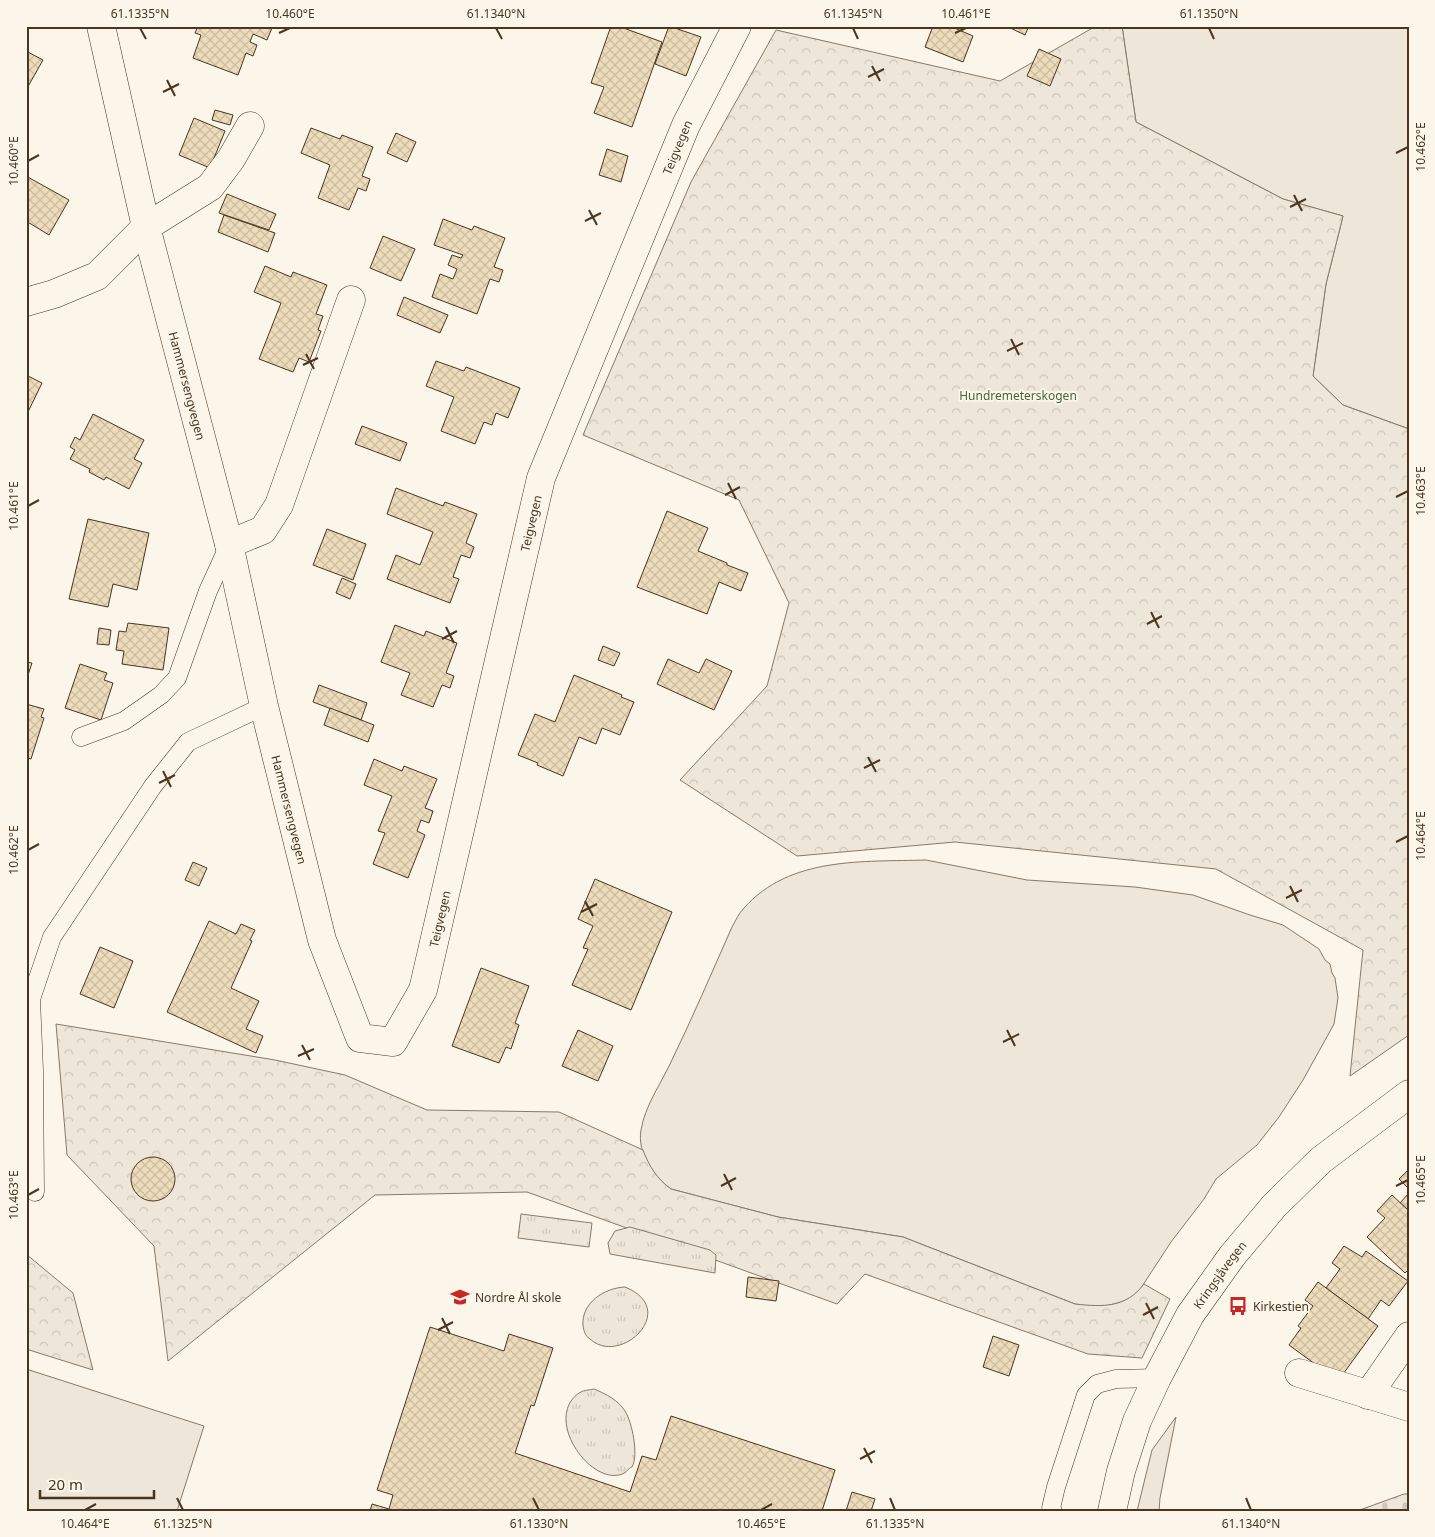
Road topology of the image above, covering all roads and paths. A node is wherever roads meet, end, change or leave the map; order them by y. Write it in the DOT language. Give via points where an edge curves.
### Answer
graph roads {
  1 [pos="101,26"];
  2 [pos="736,26"];
  3 [pos="250,126"];
  4 [pos="146,227"];
  5 [pos="351,300"];
  6 [pos="26,302"];
  7 [pos="229,544"];
  8 [pos="264,706"];
  9 [pos="81,737"];
  10 [pos="393,1042"];
  11 [pos="1409,1094"];
  12 [pos="35,1192"];
  13 [pos="1409,1336"];
  14 [pos="1300,1373"];
  15 [pos="1157,1378"];
  16 [pos="1368,1395"];
  17 [pos="1409,1407"];
  18 [pos="1053,1511"];
  19 [pos="1112,1511"];
  1 -- 4 [label="street, Hammersengvegen"];
  2 -- 10 [label="street, Teigvegen" via="686,125 540,478 423,990"];
  3 -- 4 [label="street" via="210,187"];
  4 -- 6 [label="street" via="97,276"];
  4 -- 7 [label="street, Hammersengvegen"];
  5 -- 7 [label="street" via="279,505 263,530"];
  7 -- 8 [label="street, Hammersengvegen"];
  7 -- 9 [label="lane" via="208,590 176,678 161,696 124,721"];
  8 -- 10 [label="street, Hammersengvegen" via="322,940 360,1038"];
  8 -- 12 [label="lane" via="188,742 153,786 52,937 31,999"];
  11 -- 15 [label="street, Kringsjåvegen" via="1321,1160 1274,1206 1232,1256 1190,1315"];
  13 -- 16 [label="street"];
  14 -- 16 [label="street"];
  15 -- 18 [label="lane" via="1116,1379 1097,1384 1086,1395 1056,1487"];
  15 -- 19 [label="street, Kringsjåvegen" via="1137,1421"];
  16 -- 17 [label="street"];
}
